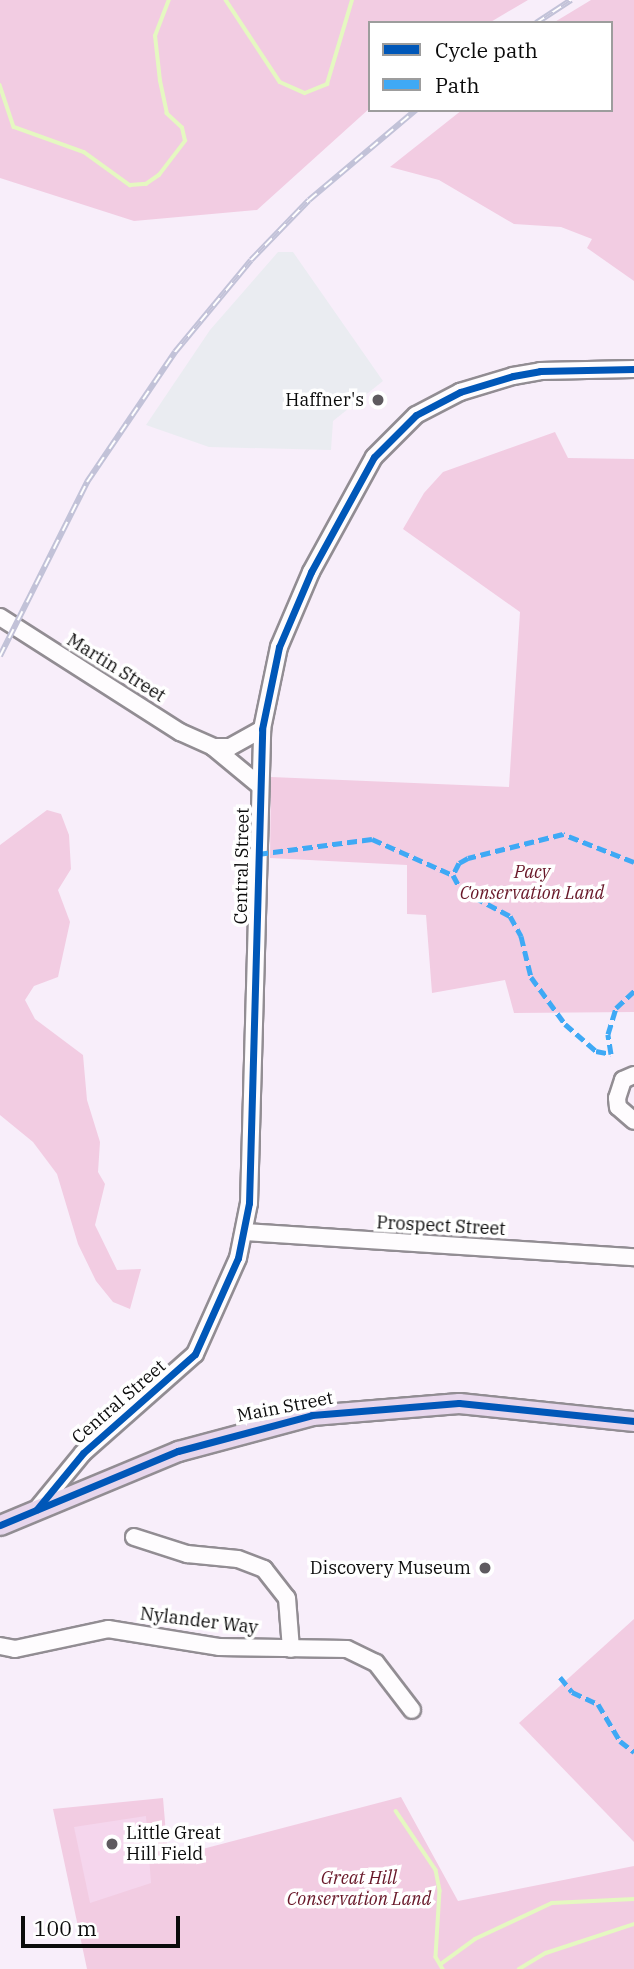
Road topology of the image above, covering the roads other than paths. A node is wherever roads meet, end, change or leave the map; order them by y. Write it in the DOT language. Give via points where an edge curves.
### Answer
graph roads {
  1 [pos="634,369"];
  2 [pos="0,617"];
  3 [pos="261,729"];
  4 [pos="213,747"];
  5 [pos="259,785"];
  6 [pos="634,1075"];
  7 [pos="634,1121"];
  8 [pos="245,1231"];
  9 [pos="634,1257"];
  10 [pos="634,1421"];
  11 [pos="37,1509"];
  12 [pos="0,1525"];
  13 [pos="134,1537"];
  14 [pos="0,1646"];
  15 [pos="291,1649"];
  16 [pos="412,1710"];
  1 -- 3 [label="street, Central Street" via="540,371 484,383 434,405 394,433 358,483 311,572 279,647"];
  2 -- 4 [label="street, Martin Street" via="180,732"];
  3 -- 4 [label="street" via="230,747"];
  3 -- 5 [label="street, Central Street"];
  4 -- 5 [label="street, Martin Street"];
  5 -- 8 [label="street, Central Street"];
  6 -- 7 [label="street" via="623,1080 617,1098 618,1107"];
  8 -- 9 [label="street, Prospect Street"];
  8 -- 11 [label="street, Central Street" via="223,1296 195,1354 83,1453"];
  10 -- 11 [label="main road, Main Street" via="459,1403 312,1415 178,1451"];
  11 -- 12 [label="main road, Main Street"];
  13 -- 15 [label="street" via="187,1554 238,1559 264,1569 287,1598"];
  14 -- 15 [label="street, Nylander Way" via="15,1648 108,1629 195,1644"];
  15 -- 16 [label="street, Nylander Way" via="340,1648 366,1655"];
}
